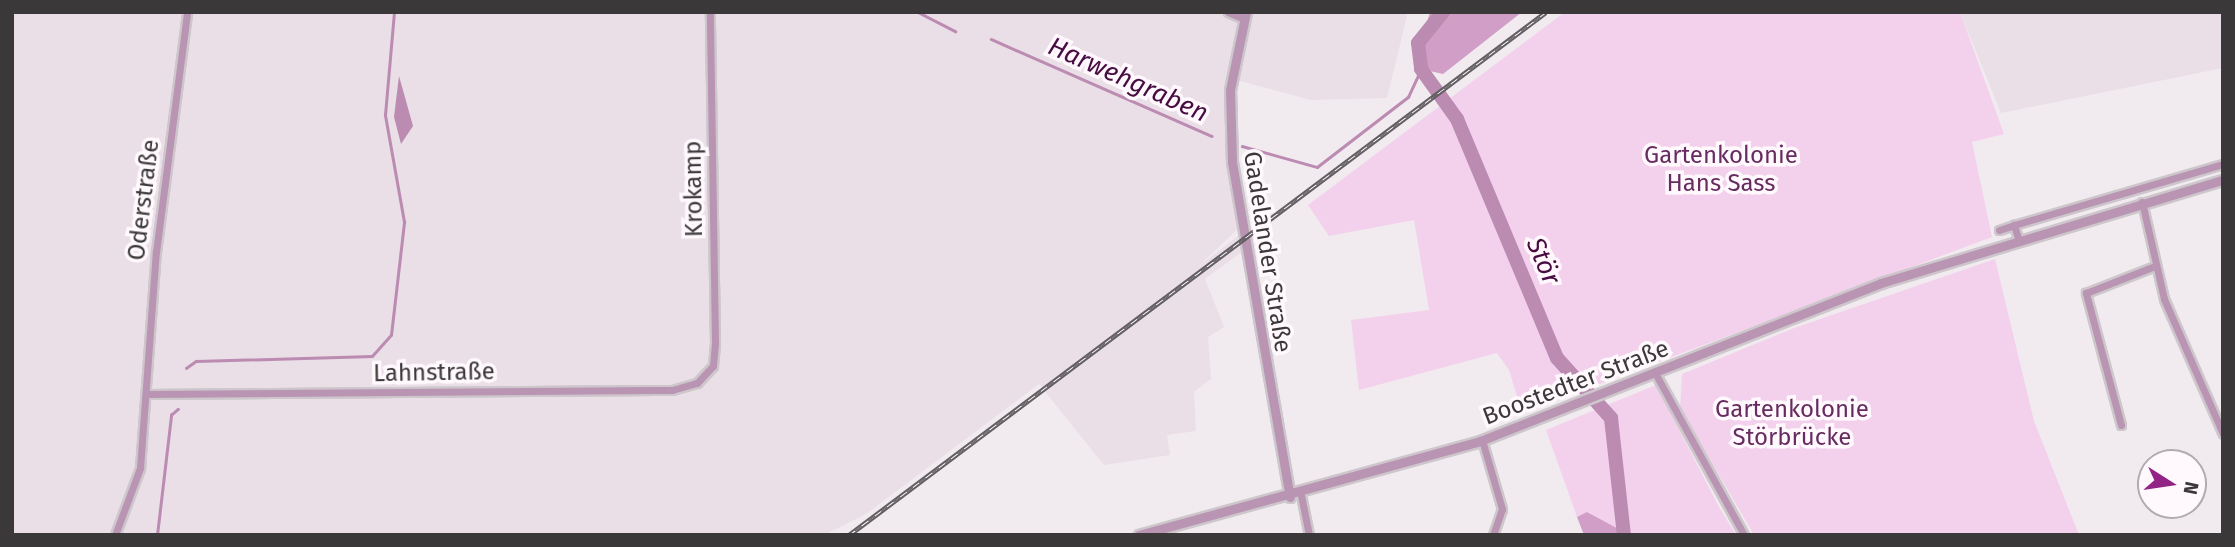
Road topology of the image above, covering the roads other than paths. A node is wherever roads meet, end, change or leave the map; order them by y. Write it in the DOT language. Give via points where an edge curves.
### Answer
graph roads {
  1 [pos="187,12"];
  2 [pos="710,12"];
  3 [pos="1228,12"];
  4 [pos="1245,16"];
  5 [pos="2223,164"];
  6 [pos="2223,180"];
  7 [pos="2142,201"];
  8 [pos="2014,225"];
  9 [pos="1999,230"];
  10 [pos="2018,238"];
  11 [pos="2155,267"];
  12 [pos="713,366"];
  13 [pos="1655,373"];
  14 [pos="147,394"];
  15 [pos="2121,425"];
  16 [pos="2223,435"];
  17 [pos="1482,440"];
  18 [pos="1301,495"];
  19 [pos="1290,498"];
  20 [pos="115,535"];
  21 [pos="1139,535"];
  22 [pos="1308,535"];
  23 [pos="1493,535"];
  24 [pos="1744,535"];
  1 -- 14 [label="street, Oderstraße" via="156,252"];
  2 -- 12 [label="street, Krokamp"];
  3 -- 4 [label="street"];
  4 -- 19 [label="street, Gadelander Straße" via="1230,90 1231,162"];
  5 -- 8 [label="street"];
  6 -- 7 [label="street, Boostedter Straße"];
  7 -- 10 [label="street, Boostedter Straße"];
  7 -- 11 [label="street"];
  8 -- 9 [label="street"];
  8 -- 10 [label="street"];
  10 -- 13 [label="street, Boostedter Straße" via="1868,288"];
  11 -- 15 [label="street" via="2086,293"];
  11 -- 16 [label="street"];
  12 -- 14 [label="street, Lahnstraße" via="697,383 672,390"];
  13 -- 17 [label="street, Boostedter Straße"];
  13 -- 24 [label="street"];
  14 -- 20 [label="street, Oderstraße" via="138,478"];
  17 -- 18 [label="street, Boostedter Straße"];
  17 -- 23 [label="street" via="1502,509"];
  18 -- 19 [label="street, Boostedter Straße"];
  18 -- 22 [label="street"];
  19 -- 21 [label="street, Boostedter Straße"];
}
